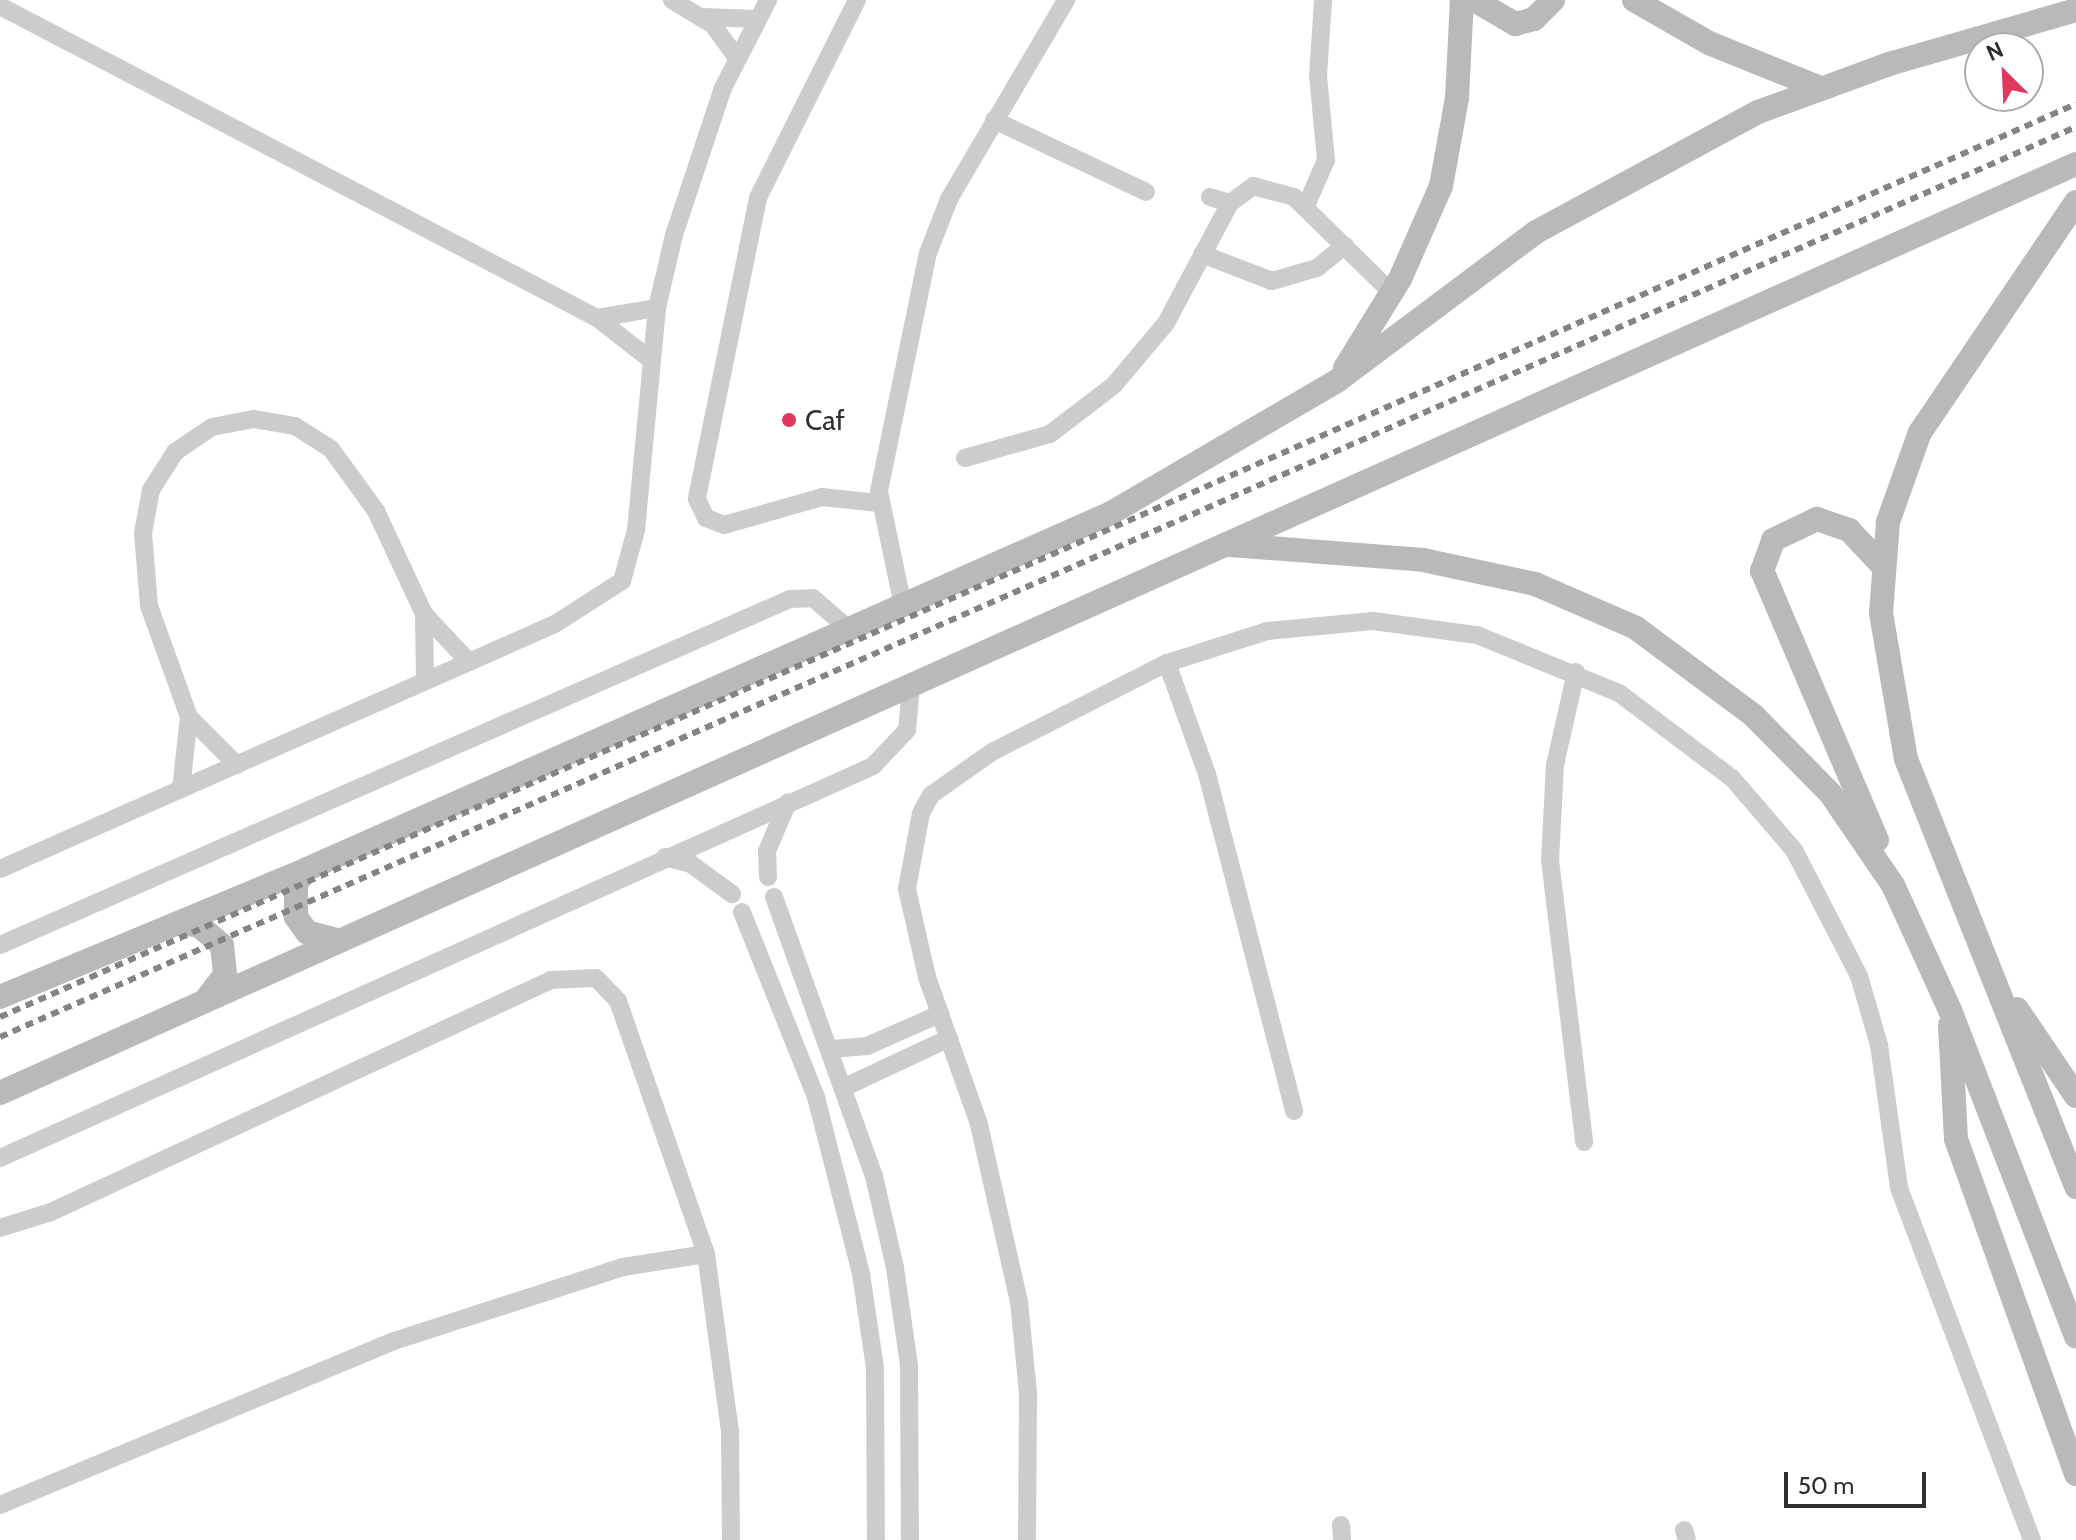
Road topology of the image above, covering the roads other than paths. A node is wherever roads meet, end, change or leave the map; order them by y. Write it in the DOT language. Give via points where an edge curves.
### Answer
graph roads {
  1 [pos="672,0"];
  2 [pos="768,0"];
  3 [pos="857,0"];
  4 [pos="1066,0"];
  5 [pos="1323,0"];
  6 [pos="1462,0"];
  7 [pos="1474,0"];
  8 [pos="1553,0"];
  9 [pos="1634,0"];
  10 [pos="0,6"];
  11 [pos="2076,10"];
  12 [pos="703,17"];
  13 [pos="757,19"];
  14 [pos="736,57"];
  15 [pos="1818,87"];
  16 [pos="994,120"];
  17 [pos="2076,164"];
  18 [pos="1146,192"];
  19 [pos="1210,197"];
  20 [pos="2076,202"];
  21 [pos="1230,203"];
  22 [pos="1306,206"];
  23 [pos="1345,245"];
  24 [pos="1202,254"];
  25 [pos="1392,293"];
  26 [pos="657,308"];
  27 [pos="597,318"];
  28 [pos="651,360"];
  29 [pos="1337,381"];
  30 [pos="965,458"];
  31 [pos="879,503"];
  32 [pos="1224,545"];
  33 [pos="1881,564"];
  34 [pos="903,606"];
  35 [pos="424,614"];
  36 [pos="850,630"];
  37 [pos="469,662"];
  38 [pos="1167,663"];
  39 [pos="1576,672"];
  40 [pos="425,681"];
  41 [pos="911,685"];
  42 [pos="189,717"];
  43 [pos="237,765"];
  44 [pos="181,789"];
  45 [pos="788,802"];
  46 [pos="665,857"];
  47 [pos="0,869"];
  48 [pos="307,869"];
  49 [pos="768,877"];
  50 [pos="1893,885"];
  51 [pos="732,894"];
  52 [pos="774,897"];
  53 [pos="742,912"];
  54 [pos="182,924"];
  55 [pos="786,930"];
  56 [pos="340,941"];
  57 [pos="756,943"];
  58 [pos="0,945"];
  59 [pos="2000,987"];
  60 [pos="0,997"];
  61 [pos="205,999"];
  62 [pos="1950,1010"];
  63 [pos="940,1014"];
  64 [pos="949,1038"];
  65 [pos="832,1049"];
  66 [pos="845,1087"];
  67 [pos="0,1093"];
  68 [pos="2076,1096"];
  69 [pos="1294,1111"];
  70 [pos="1584,1142"];
  71 [pos="0,1158"];
  72 [pos="2076,1187"];
  73 [pos="0,1228"];
  74 [pos="706,1254"];
  75 [pos="2076,1336"];
  76 [pos="910,1385"];
  77 [pos="875,1386"];
  78 [pos="2076,1474"];
  79 [pos="0,1505"];
  80 [pos="731,1540"];
  81 [pos="876,1540"];
  82 [pos="910,1540"];
  83 [pos="1027,1540"];
  84 [pos="2032,1540"];
  1 -- 12 [label="street"];
  2 -- 13 [label="street"];
  3 -- 31 [label="street" via="758,198 697,499 706,518 724,525 822,497"];
  4 -- 16 [label="street"];
  5 -- 22 [label="street" via="1318,76 1326,160"];
  6 -- 25 [label="main road" via="1457,98 1441,186"];
  7 -- 8 [label="main road" via="1515,24 1534,19"];
  9 -- 15 [label="main road" via="1709,43"];
  10 -- 27 [label="street"];
  11 -- 15 [label="main road"];
  12 -- 13 [label="street"];
  12 -- 14 [label="street"];
  13 -- 14 [label="street"];
  14 -- 26 [label="street" via="691,176"];
  15 -- 29 [label="main road" via="1687,146 1547,225"];
  16 -- 18 [label="street"];
  16 -- 31 [label="street" via="928,253"];
  17 -- 32 [label="main road"];
  19 -- 21 [label="street"];
  20 -- 33 [label="main road" via="1920,432 1888,522"];
  21 -- 22 [label="street" via="1266,185"];
  21 -- 24 [label="street"];
  22 -- 23 [label="street"];
  23 -- 24 [label="street" via="1317,268 1272,281"];
  23 -- 25 [label="street"];
  24 -- 30 [label="street" via="1151,344 1091,405 1033,442"];
  25 -- 29 [label="main road"];
  26 -- 27 [label="street"];
  26 -- 28 [label="street"];
  27 -- 28 [label="street"];
  28 -- 37 [label="street" via="636,530 622,581 584,610"];
  29 -- 34 [label="main road" via="1187,474"];
  31 -- 34 [label="street"];
  32 -- 41 [label="main road"];
  32 -- 50 [label="main road" via="1355,553 1500,574 1636,628 1726,690 1806,766"];
  33 -- 50 [label="main road" via="1849,530 1817,519 1773,540 1762,571"];
  33 -- 59 [label="main road" via="1885,665 1902,747"];
  34 -- 36 [label="main road"];
  35 -- 37 [label="street"];
  35 -- 40 [label="street"];
  35 -- 42 [label="street" via="376,511 331,449 295,426 268,421 212,427 175,452 159,477 143,533 149,606"];
  36 -- 48 [label="main road"];
  36 -- 58 [label="street" via="813,598 790,599"];
  37 -- 40 [label="street"];
  38 -- 39 [label="street" via="1267,631 1373,621 1477,635"];
  38 -- 63 [label="street" via="1048,719 931,795 906,869"];
  38 -- 69 [label="street" via="1207,774"];
  39 -- 70 [label="street" via="1555,765 1550,860"];
  39 -- 84 [label="street" via="1659,718 1732,778 1794,850 1827,904 1870,1010 1899,1188"];
  40 -- 43 [label="street"];
  41 -- 45 [label="street" via="907,730 888,758"];
  41 -- 56 [label="main road"];
  42 -- 43 [label="street"];
  42 -- 44 [label="street"];
  43 -- 44 [label="street"];
  44 -- 47 [label="street"];
  45 -- 46 [label="street"];
  45 -- 49 [label="street" via="767,851"];
  46 -- 51 [label="street" via="691,864"];
  46 -- 71 [label="street"];
  48 -- 54 [label="main road"];
  48 -- 56 [label="main road" via="296,883 296,917 307,932"];
  50 -- 62 [label="main road"];
  52 -- 55 [label="street"];
  53 -- 57 [label="street"];
  54 -- 60 [label="main road"];
  54 -- 61 [label="main road" via="212,932 226,959 225,975"];
  55 -- 57 [label="street"];
  55 -- 65 [label="street"];
  56 -- 61 [label="main road"];
  57 -- 77 [label="street" via="841,1184"];
  59 -- 68 [label="main road"];
  59 -- 72 [label="main road"];
  61 -- 67 [label="main road"];
  62 -- 75 [label="main road"];
  62 -- 78 [label="main road" via="1956,1139"];
  63 -- 64 [label="street"];
  63 -- 65 [label="street" via="867,1046"];
  64 -- 66 [label="street"];
  64 -- 83 [label="street" via="999,1198 1019,1302 1028,1393"];
  65 -- 66 [label="street"];
  66 -- 76 [label="street" via="895,1268"];
  73 -- 74 [label="street" via="51,1212 551,980 581,974 618,1001"];
  74 -- 79 [label="street" via="623,1267 407,1337"];
  74 -- 80 [label="street" via="730,1431"];
  76 -- 77 [label="street"];
  76 -- 82 [label="street"];
  77 -- 81 [label="street"];
}
